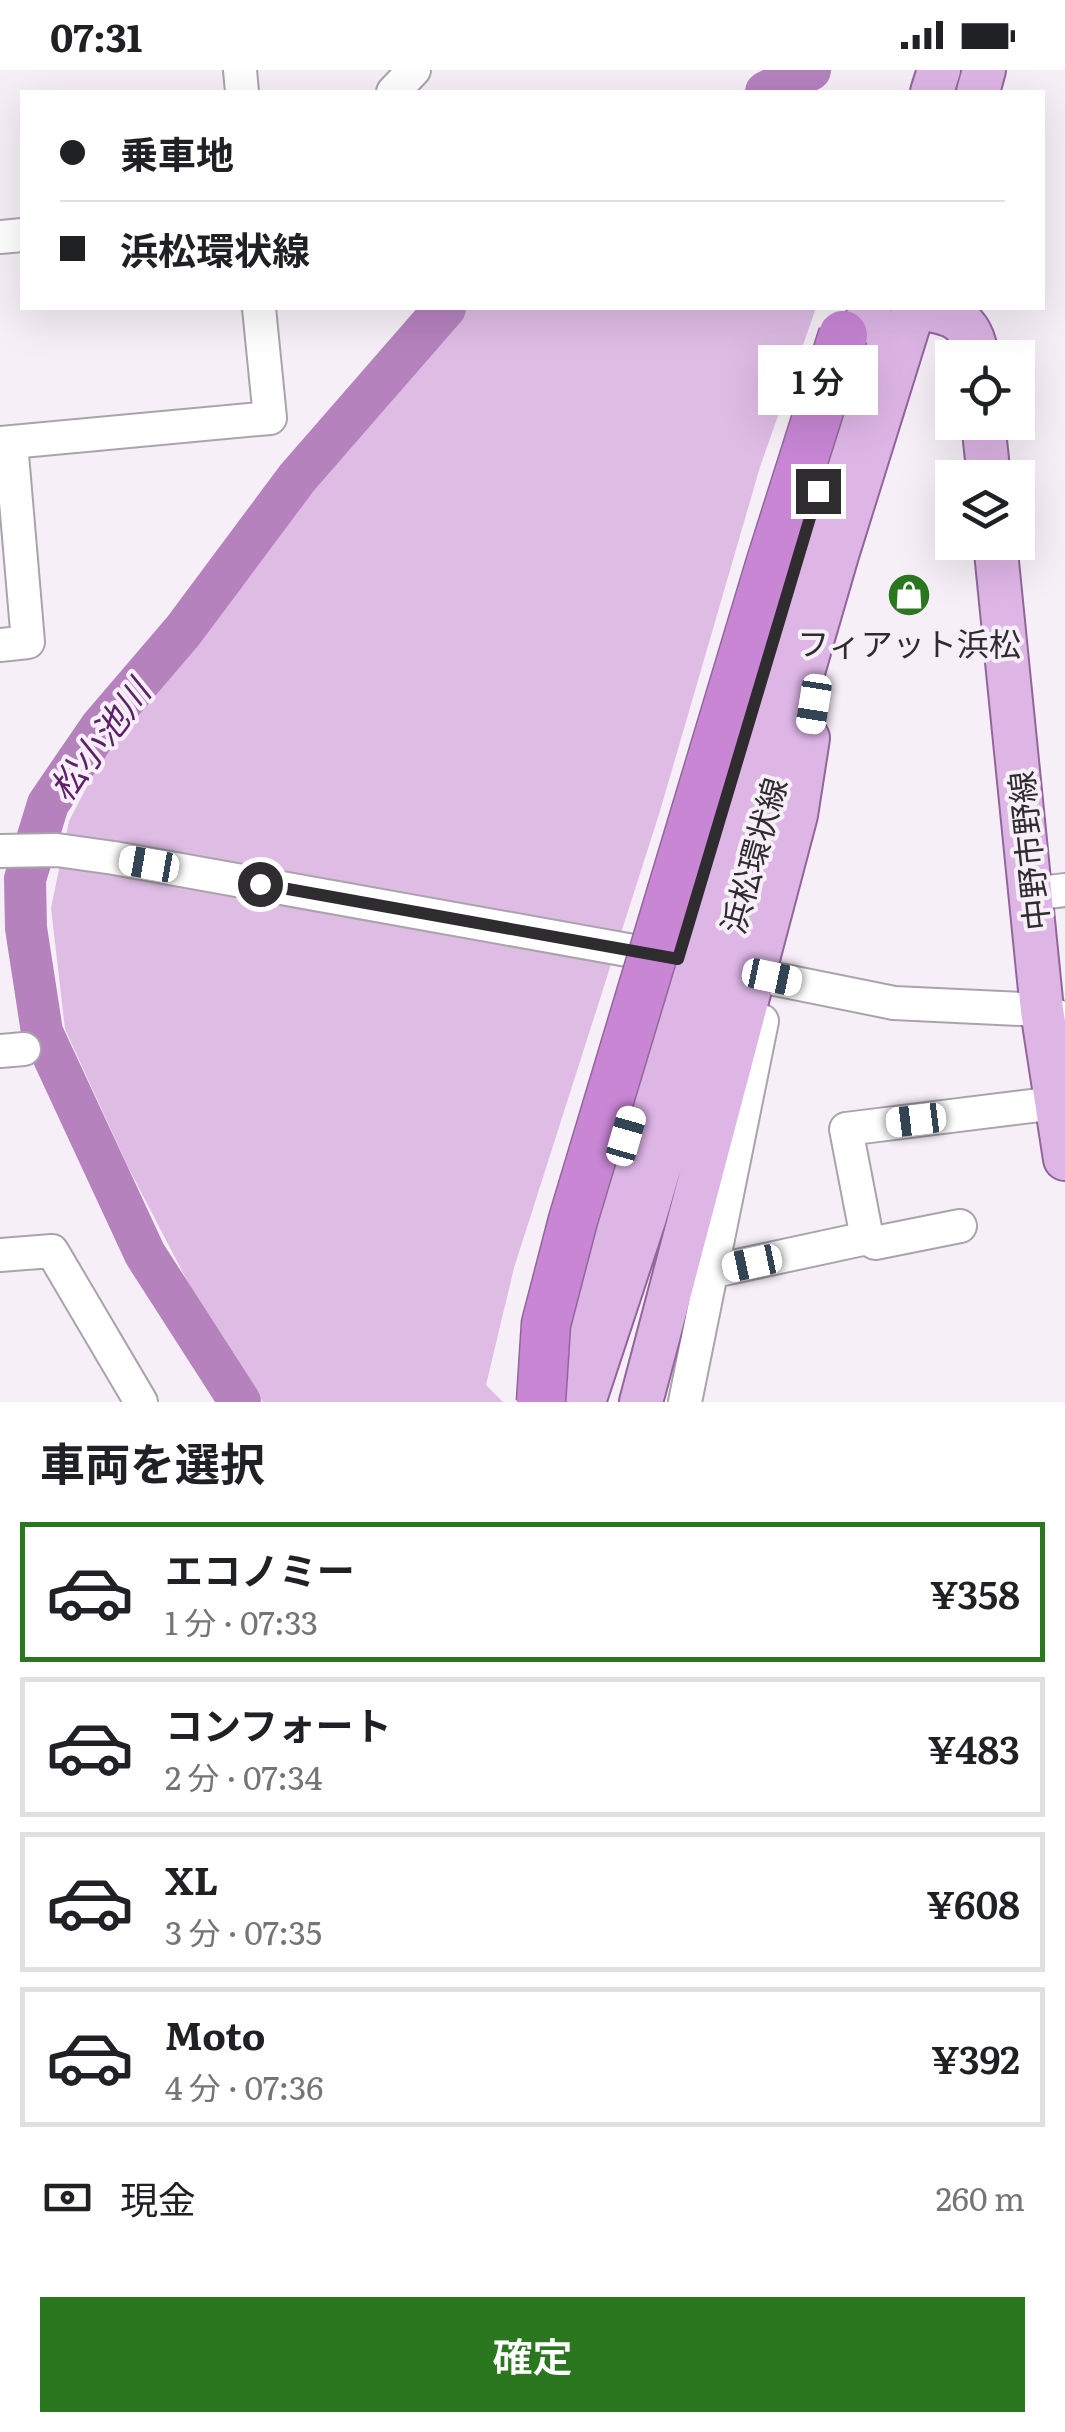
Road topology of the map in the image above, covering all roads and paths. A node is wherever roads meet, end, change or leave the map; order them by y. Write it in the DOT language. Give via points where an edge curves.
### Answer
graph roads {
  1 [pos="414,70"];
  2 [pos="395,90"];
  3 [pos="259,310"];
  4 [pos="913,310"];
  5 [pos="933,310"];
  6 [pos="856,321"];
  7 [pos="971,340"];
  8 [pos="6,443"];
  9 [pos="999,560"];
  10 [pos="0,644"];
  11 [pos="9,851"];
  12 [pos="1048,892"];
  13 [pos="678,959"];
  14 [pos="748,973"];
  15 [pos="1054,1014"];
  16 [pos="1056,1103"];
  17 [pos="1065,1158"];
  18 [pos="960,1226"];
  19 [pos="867,1238"];
  20 [pos="0,1255"];
  21 [pos="695,1272"];
  22 [pos="141,1402"];
  23 [pos="544,1402"];
  24 [pos="584,1402"];
  25 [pos="641,1402"];
  26 [pos="686,1402"];
  1 -- 2 [label="street"];
  3 -- 8 [label="street" via="270,418"];
  4 -- 14 [label="main road" via="837,555 796,815"];
  5 -- 7 [label="main road" via="952,312"];
  6 -- 13 [label="main road, 浜松環状線" via="788,600"];
  6 -- 23 [label="highway, bridge" via="740,660 573,1220 546,1324"];
  8 -- 10 [label="street" via="28,642"];
  9 -- 12 [label="main road, 中野市野線"];
  11 -- 13 [label="street" via="57,850"];
  12 -- 15 [label="main road, 中野市野線"];
  13 -- 14 [label="street"];
  13 -- 23 [label="main road, 浜松環状線"];
  14 -- 15 [label="street" via="894,1003"];
  14 -- 21 [label="main road"];
  14 -- 24 [label="main road, 浜松環状線" via="645,1218"];
  15 -- 16 [label="main road, 中野市野線"];
  16 -- 17 [label="main road, 中野市野線"];
  16 -- 19 [label="street" via="846,1129"];
  18 -- 19 [label="street" via="875,1244"];
  19 -- 21 [label="street"];
  20 -- 22 [label="street" via="52,1251"];
  21 -- 25 [label="main road"];
  21 -- 26 [label="street"];
}
